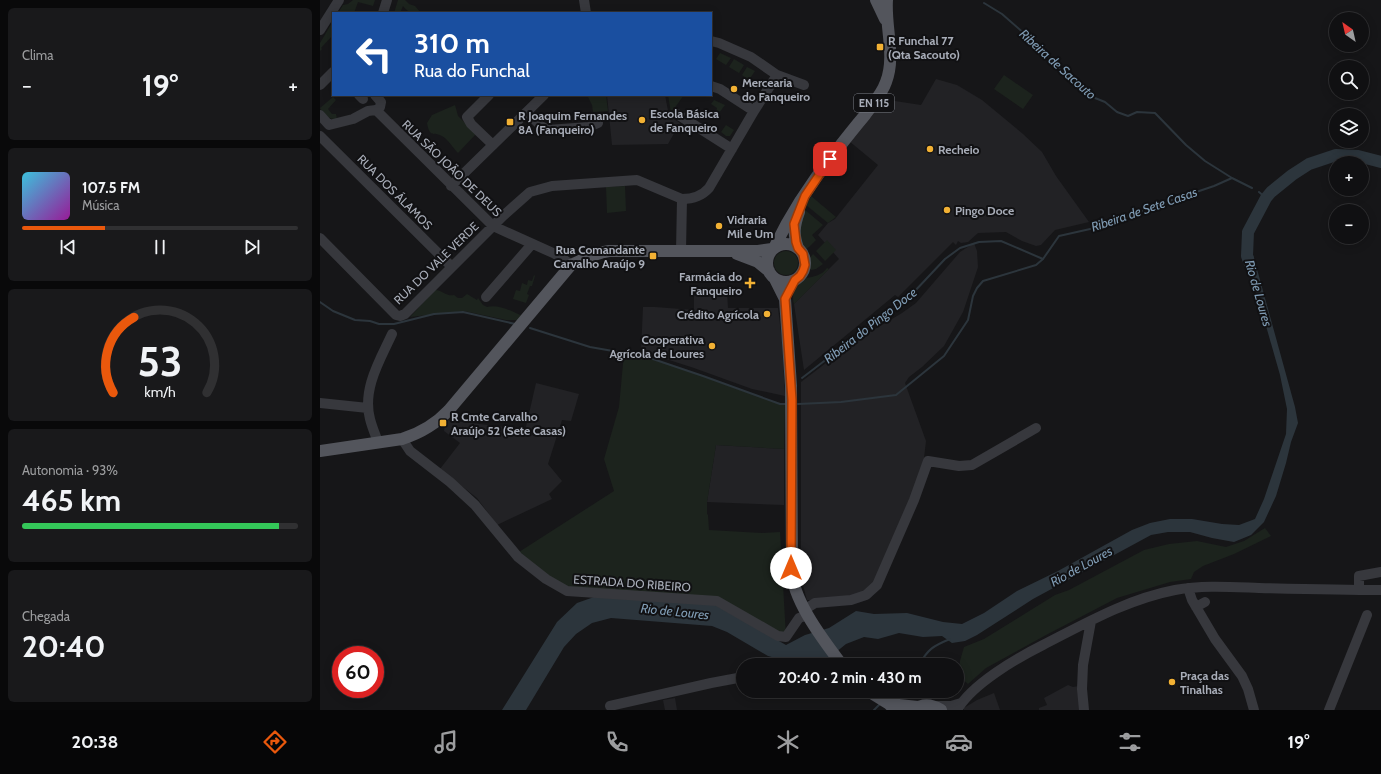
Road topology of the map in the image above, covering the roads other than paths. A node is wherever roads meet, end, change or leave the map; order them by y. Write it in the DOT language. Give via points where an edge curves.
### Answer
graph roads {
  1 [pos="339,0"];
  2 [pos="386,0"];
  3 [pos="584,0"];
  4 [pos="876,0"];
  5 [pos="887,0"];
  6 [pos="383,12"];
  7 [pos="586,12"];
  8 [pos="887,22"];
  9 [pos="320,30"];
  10 [pos="712,41"];
  11 [pos="332,73"];
  12 [pos="777,75"];
  13 [pos="804,85"];
  14 [pos="320,86"];
  15 [pos="712,86"];
  16 [pos="376,96"];
  17 [pos="488,96"];
  18 [pos="543,96"];
  19 [pos="366,104"];
  20 [pos="754,111"];
  21 [pos="527,112"];
  22 [pos="677,114"];
  23 [pos="320,115"];
  24 [pos="598,123"];
  25 [pos="329,125"];
  26 [pos="320,135"];
  27 [pos="493,145"];
  28 [pos="732,149"];
  29 [pos="451,186"];
  30 [pos="805,196"];
  31 [pos="682,199"];
  32 [pos="493,226"];
  33 [pos="320,238"];
  34 [pos="532,244"];
  35 [pos="773,248"];
  36 [pos="798,248"];
  37 [pos="681,251"];
  38 [pos="730,252"];
  39 [pos="571,265"];
  40 [pos="452,267"];
  41 [pos="772,275"];
  42 [pos="795,280"];
  43 [pos="486,297"];
  44 [pos="785,299"];
  45 [pos="392,334"];
  46 [pos="320,403"];
  47 [pos="368,408"];
  48 [pos="1036,428"];
  49 [pos="402,439"];
  50 [pos="378,442"];
  51 [pos="320,451"];
  52 [pos="1381,572"];
  53 [pos="1188,588"];
  54 [pos="1359,590"];
  55 [pos="1381,591"];
  56 [pos="1367,614"];
  57 [pos="808,616"];
  58 [pos="1091,621"];
  59 [pos="837,658"];
  60 [pos="736,678"];
  61 [pos="879,698"];
  62 [pos="610,706"];
  63 [pos="959,706"];
  64 [pos="892,707"];
  65 [pos="916,708"];
  66 [pos="937,708"];
  67 [pos="1084,710"];
  68 [pos="1254,710"];
  69 [pos="1329,710"];
  1 -- 9 [label="street"];
  2 -- 6 [label="street"];
  3 -- 7 [label="street"];
  4 -- 8 [label="main road"];
  5 -- 8 [label="main road"];
  8 -- 30 [label="main road, EN 115" via="890,66 886,82"];
  10 -- 12 [label="street" via="751,57"];
  11 -- 14 [label="street"];
  12 -- 13 [label="street"];
  12 -- 20 [label="street"];
  15 -- 20 [label="street"];
  16 -- 19 [label="street" via="381,102 380,107"];
  17 -- 27 [label="street" via="467,117"];
  18 -- 21 [label="street"];
  19 -- 25 [label="street" via="353,119"];
  19 -- 29 [label="street, RUA SÃO JOÃO DE DEUS"];
  20 -- 28 [label="street"];
  21 -- 24 [label="street" via="548,130 589,127"];
  21 -- 27 [label="street"];
  22 -- 28 [label="street"];
  23 -- 25 [label="street"];
  25 -- 26 [label="street"];
  26 -- 40 [label="street, RUA DOS ÁLAMOS"];
  27 -- 29 [label="street"];
  28 -- 31 [label="street" via="706,192 690,199"];
  29 -- 32 [label="street, RUA SÃO JOÃO DE DEUS"];
  30 -- 35 [label="main road"];
  30 -- 36 [label="main road" via="794,224"];
  31 -- 32 [label="street, RUA DO VALE VERDE" via="637,180 552,186 530,192"];
  31 -- 37 [label="street"];
  32 -- 34 [label="street, RUA SÃO JOÃO DE DEUS"];
  32 -- 40 [label="street, RUA DO VALE VERDE"];
  33 -- 40 [label="street, RUA DO VALE VERDE" via="396,315 400,316"];
  34 -- 39 [label="street, RUA SÃO JOÃO DE DEUS"];
  34 -- 43 [label="street"];
  35 -- 36 [label="main road" via="787,243"];
  35 -- 38 [label="main road"];
  35 -- 41 [label="main road" via="767,260"];
  36 -- 42 [label="main road" via="803,254 805,265"];
  37 -- 38 [label="main road"];
  37 -- 39 [label="main road" via="601,252"];
  38 -- 41 [label="main road" via="758,262"];
  39 -- 49 [label="main road" via="442,417 424,430"];
  41 -- 42 [label="main road" via="782,281"];
  41 -- 44 [label="main road"];
  42 -- 44 [label="main road"];
  44 -- 57 [label="main road" via="792,400 792,576 795,593"];
  45 -- 47 [label="street" via="370,386"];
  46 -- 47 [label="street"];
  47 -- 50 [label="street"];
  48 -- 57 [label="street" via="972,465 959,466 928,461 877,585 866,595 851,600 816,603"];
  49 -- 50 [label="main road"];
  49 -- 57 [label="street, ESTRADA DO RIBEIRO" via="410,451 475,505 518,557 567,592 717,601 778,636 786,637 799,618"];
  50 -- 51 [label="main road"];
  52 -- 54 [label="street" via="1359,576"];
  53 -- 54 [label="street" via="1218,586"];
  53 -- 58 [label="street" via="1144,598"];
  53 -- 68 [label="street" via="1215,639 1242,676"];
  54 -- 55 [label="street"];
  56 -- 69 [label="street"];
  57 -- 59 [label="main road"];
  58 -- 63 [label="street" via="1008,664"];
  58 -- 67 [label="street" via="1083,665"];
  60 -- 62 [label="street"];
  61 -- 64 [label="main road"];
  63 -- 66 [label="street"];
  64 -- 65 [label="main road"];
  65 -- 66 [label="main road" via="926,705"];
}
